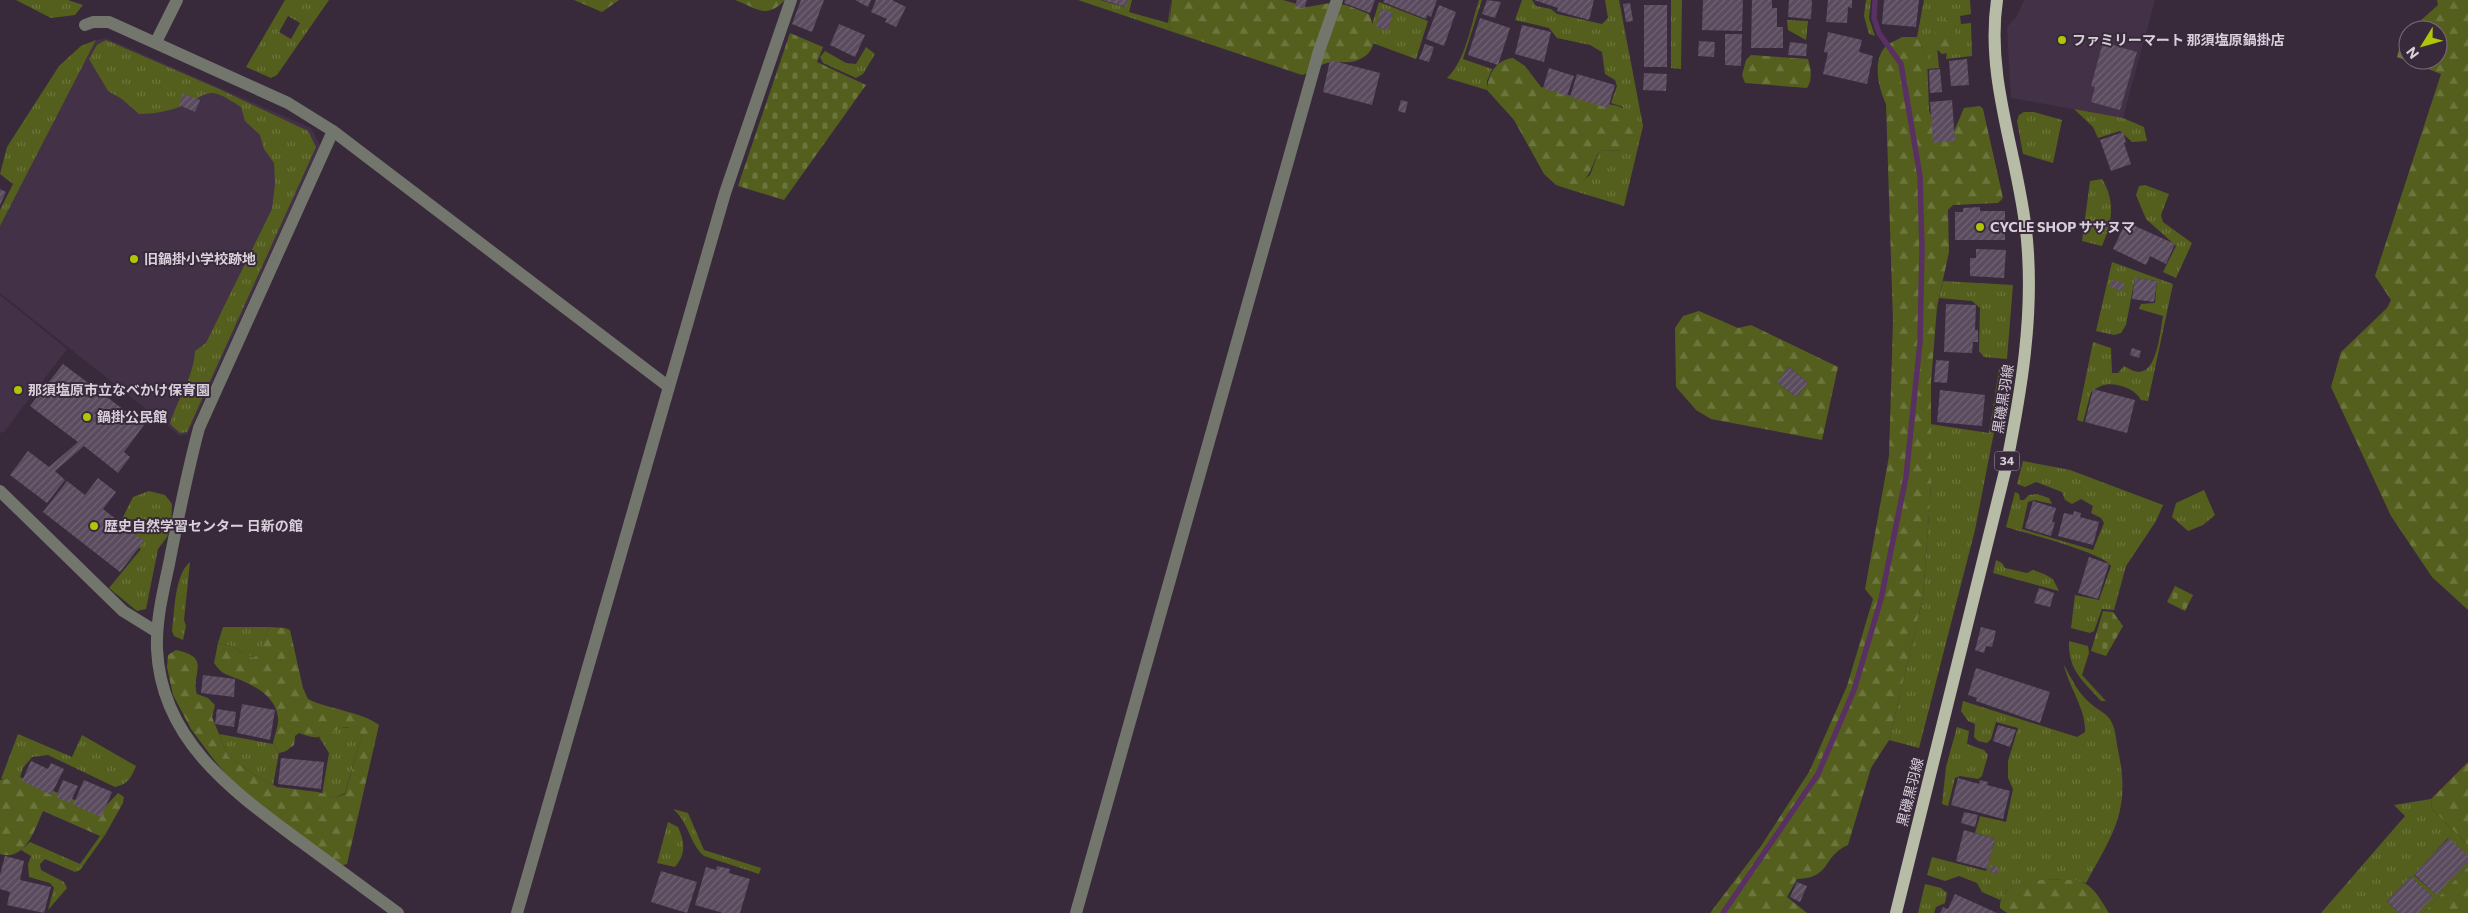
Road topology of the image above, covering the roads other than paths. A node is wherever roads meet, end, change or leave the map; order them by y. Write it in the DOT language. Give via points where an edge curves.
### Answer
graph roads {
  1 [pos="177,0"];
  2 [pos="791,0"];
  3 [pos="1337,0"];
  4 [pos="1997,0"];
  5 [pos="85,25"];
  6 [pos="156,42"];
  7 [pos="333,131"];
  8 [pos="669,387"];
  9 [pos="0,491"];
  10 [pos="158,632"];
  11 [pos="398,913"];
  12 [pos="517,913"];
  13 [pos="1076,913"];
  14 [pos="1896,913"];
  1 -- 6 [label="street"];
  2 -- 8 [label="street" via="725,194"];
  3 -- 13 [label="street"];
  4 -- 14 [label="main road, 黒磯黒羽線 / 34" via="1995,37 2000,98 2028,241 2029,304 2021,393 2006,467"];
  5 -- 6 [label="street" via="108,22"];
  6 -- 7 [label="street" via="288,103"];
  7 -- 8 [label="street"];
  7 -- 10 [label="street" via="199,428 173,540"];
  8 -- 12 [label="street"];
  9 -- 10 [label="street" via="123,611"];
  10 -- 11 [label="street" via="161,677 167,702 201,758 236,794"];
}
